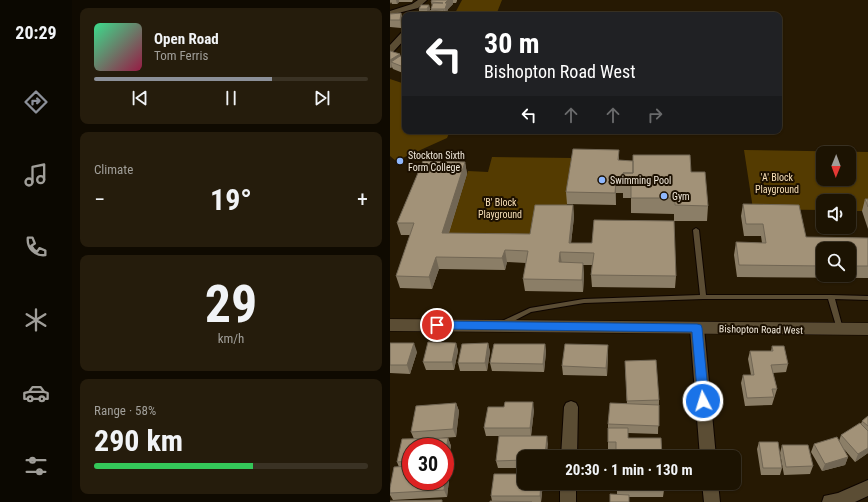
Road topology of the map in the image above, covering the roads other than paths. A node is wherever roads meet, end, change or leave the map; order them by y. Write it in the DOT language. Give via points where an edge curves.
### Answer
graph roads {
  1 [pos="423,0"];
  2 [pos="406,12"];
  3 [pos="390,13"];
  4 [pos="402,13"];
  5 [pos="402,37"];
  6 [pos="390,50"];
  7 [pos="696,230"];
  8 [pos="703,297"];
  9 [pos="831,297"];
  10 [pos="868,298"];
  11 [pos="390,325"];
  12 [pos="499,326"];
  13 [pos="697,328"];
  14 [pos="868,329"];
  15 [pos="840,330"];
  16 [pos="570,407"];
  17 [pos="569,450"];
  18 [pos="707,450"];
  19 [pos="868,488"];
  20 [pos="568,490"];
  21 [pos="711,490"];
  22 [pos="568,502"];
  23 [pos="712,502"];
  24 [pos="830,502"];
  1 -- 2 [label="street"];
  3 -- 4 [label="street"];
  5 -- 6 [label="street"];
  7 -- 8 [label="lane"];
  8 -- 9 [label="lane"];
  8 -- 12 [label="lane" via="584,301 530,310"];
  9 -- 10 [label="lane"];
  9 -- 15 [label="lane"];
  11 -- 12 [label="street, Bishopton Road West"];
  12 -- 13 [label="street, Bishopton Road West"];
  13 -- 15 [label="street, Bishopton Road West"];
  13 -- 18 [label="street"];
  14 -- 15 [label="street, Bishopton Road West"];
  16 -- 17 [label="street"];
  19 -- 24 [label="street"];
  20 -- 22 [label="street"];
  21 -- 23 [label="street"];
}
